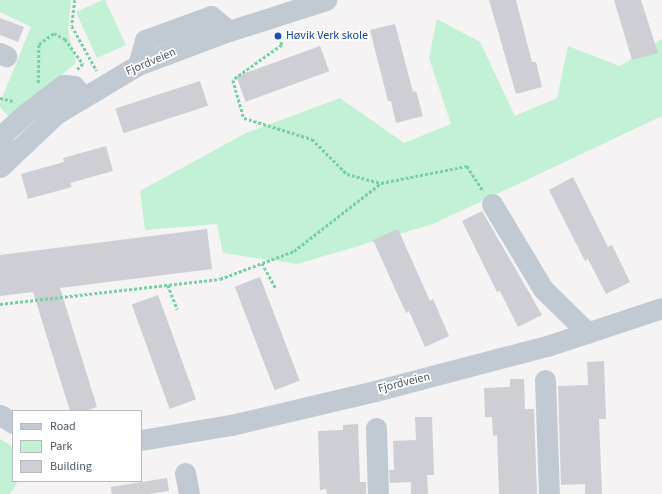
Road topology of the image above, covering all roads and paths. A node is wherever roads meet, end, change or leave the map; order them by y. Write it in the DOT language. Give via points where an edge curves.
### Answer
graph roads {
  1 [pos="75,0"];
  2 [pos="326,0"];
  3 [pos="274,16"];
  4 [pos="33,89"];
  5 [pos="92,90"];
  6 [pos="0,98"];
  7 [pos="17,101"];
  8 [pos="2,165"];
  9 [pos="381,183"];
  10 [pos="492,204"];
  11 [pos="262,263"];
  12 [pos="168,285"];
  13 [pos="276,288"];
  14 [pos="0,304"];
  15 [pos="177,308"];
  16 [pos="662,308"];
  17 [pos="588,333"];
  18 [pos="545,380"];
  19 [pos="0,415"];
  20 [pos="12,422"];
  21 [pos="376,428"];
  22 [pos="142,440"];
  23 [pos="185,472"];
  24 [pos="189,494"];
  25 [pos="378,494"];
  26 [pos="549,494"];
  1 -- 5 [label="path" via="72,26"];
  2 -- 3 [label="street, Fjordveien"];
  3 -- 5 [label="street, Fjordveien" via="138,65"];
  3 -- 9 [label="path" via="282,45 233,80 244,118 312,139 347,174"];
  4 -- 5 [label="path" via="38,85 39,44 54,34 66,39 83,64 74,74"];
  5 -- 8 [label="street, Fjordveien" via="51,118"];
  6 -- 7 [label="path"];
  9 -- 10 [label="path" via="467,166"];
  9 -- 11 [label="path" via="294,250"];
  10 -- 17 [label="street" via="543,289"];
  11 -- 12 [label="path" via="220,279"];
  11 -- 13 [label="path"];
  12 -- 14 [label="path"];
  12 -- 15 [label="path"];
  16 -- 17 [label="street, Fjordveien"];
  17 -- 22 [label="street, Fjordveien" via="375,391 231,425"];
  18 -- 26 [label="street"];
  19 -- 20 [label="street"];
  21 -- 25 [label="street"];
  23 -- 24 [label="street"];
}
